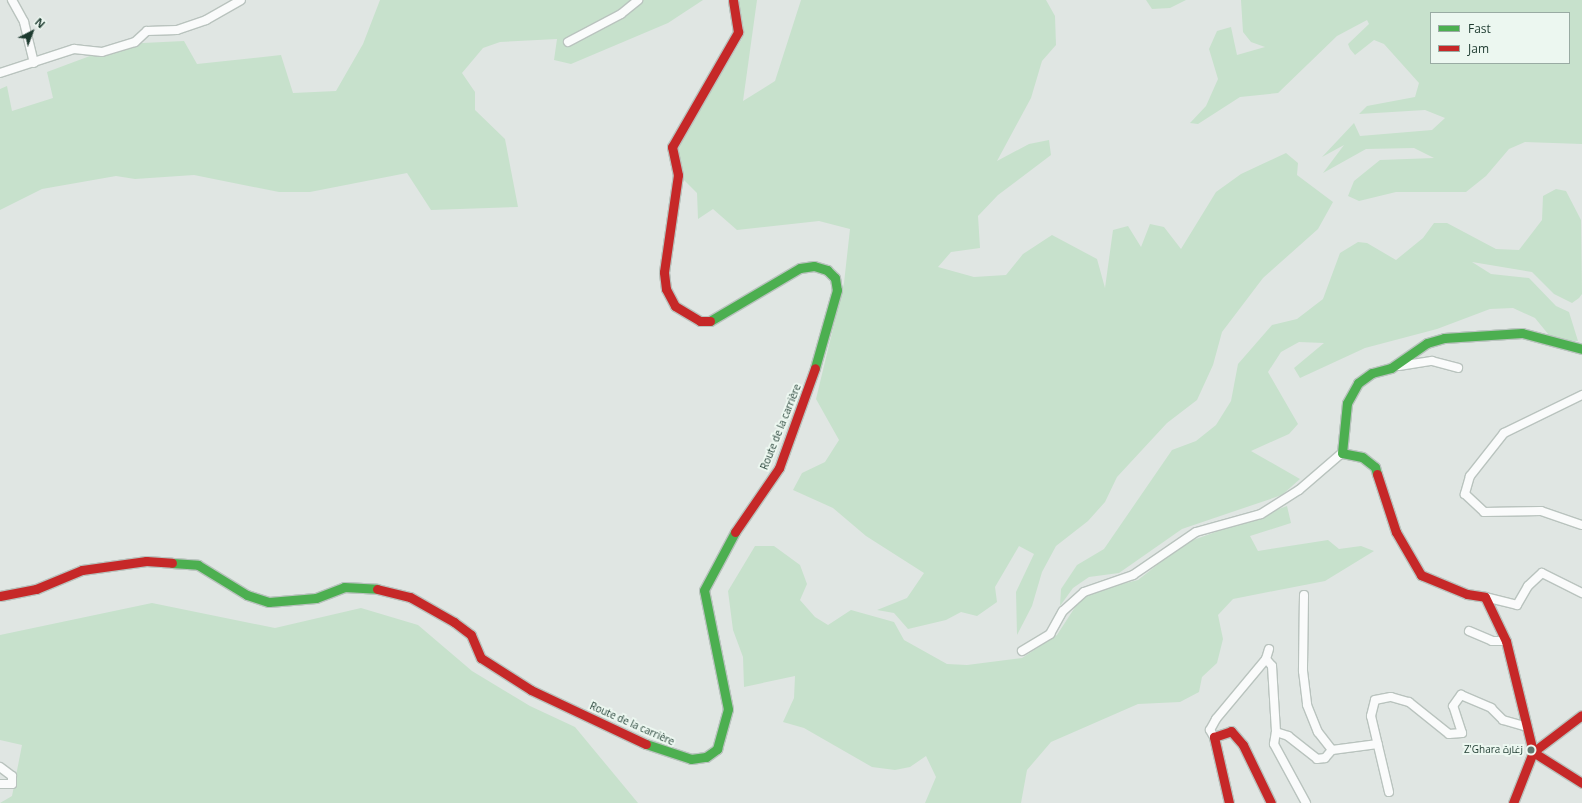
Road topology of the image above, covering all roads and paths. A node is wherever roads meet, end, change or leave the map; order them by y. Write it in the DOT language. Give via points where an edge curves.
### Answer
graph roads {
  1 [pos="12,0"];
  2 [pos="241,0"];
  3 [pos="638,0"];
  4 [pos="733,0"];
  5 [pos="568,42"];
  6 [pos="34,63"];
  7 [pos="0,73"];
  8 [pos="1582,349"];
  9 [pos="1391,368"];
  10 [pos="1458,368"];
  11 [pos="1582,395"];
  12 [pos="1342,453"];
  13 [pos="1582,525"];
  14 [pos="1582,593"];
  15 [pos="1304,595"];
  16 [pos="0,596"];
  17 [pos="1485,597"];
  18 [pos="1469,631"];
  19 [pos="1506,641"];
  20 [pos="1269,649"];
  21 [pos="1022,651"];
  22 [pos="1266,659"];
  23 [pos="1582,715"];
  24 [pos="1527,727"];
  25 [pos="1276,732"];
  26 [pos="1214,737"];
  27 [pos="1378,744"];
  28 [pos="1332,750"];
  29 [pos="1533,752"];
  30 [pos="0,767"];
  31 [pos="1582,783"];
  32 [pos="0,784"];
  33 [pos="1389,792"];
  34 [pos="1229,803"];
  35 [pos="1271,803"];
  36 [pos="1306,803"];
  37 [pos="1513,803"];
  1 -- 6 [label="street" via="24,22"];
  2 -- 6 [label="street" via="206,20 177,30 147,31 135,42 102,52 74,49"];
  3 -- 5 [label="street" via="621,14"];
  4 -- 16 [label="street, Route de la carrière" via="738,32 672,147 678,175 664,272 666,289 675,306 700,321 713,321 800,268 814,266 827,270 836,278 837,290 811,382 779,468 724,548 704,590 728,710 717,749 706,757 692,759 666,753 531,690 482,658 471,635 454,622 410,597 384,590 365,586 344,587 316,598 269,602 247,595 198,565 146,561 82,570 36,589"];
  6 -- 7 [label="street"];
  8 -- 9 [label="street" via="1522,333 1444,338 1427,343"];
  9 -- 10 [label="street" via="1432,361"];
  9 -- 12 [label="street" via="1372,373 1358,383 1347,403"];
  11 -- 13 [label="street" via="1504,433 1470,476 1465,494 1484,512 1541,511"];
  12 -- 17 [label="street" via="1362,457 1374,467 1396,532 1421,574 1467,594"];
  12 -- 21 [label="street" via="1299,490 1261,514 1196,532 1134,575 1084,592 1063,611 1050,634"];
  14 -- 17 [label="street" via="1542,573 1528,586 1517,605"];
  15 -- 28 [label="street" via="1303,671 1307,705 1318,732"];
  17 -- 19 [label="street"];
  18 -- 19 [label="street" via="1492,641"];
  19 -- 24 [label="street"];
  20 -- 22 [label="street"];
  22 -- 25 [label="street" via="1272,666"];
  22 -- 26 [label="street" via="1216,719 1210,730"];
  23 -- 29 [label="street"];
  24 -- 27 [label="street" via="1503,720 1491,708 1461,696 1453,706 1462,733 1449,734 1408,702 1391,697 1375,700 1371,708"];
  24 -- 29 [label="street"];
  25 -- 28 [label="street" via="1288,736 1317,759 1325,758"];
  25 -- 36 [label="street" via="1274,744"];
  26 -- 34 [label="street"];
  26 -- 35 [label="street" via="1231,730 1243,744"];
  27 -- 28 [label="street"];
  27 -- 33 [label="street"];
  29 -- 31 [label="street"];
  29 -- 37 [label="street"];
  30 -- 32 [label="street" via="12,776 12,784"];
}
